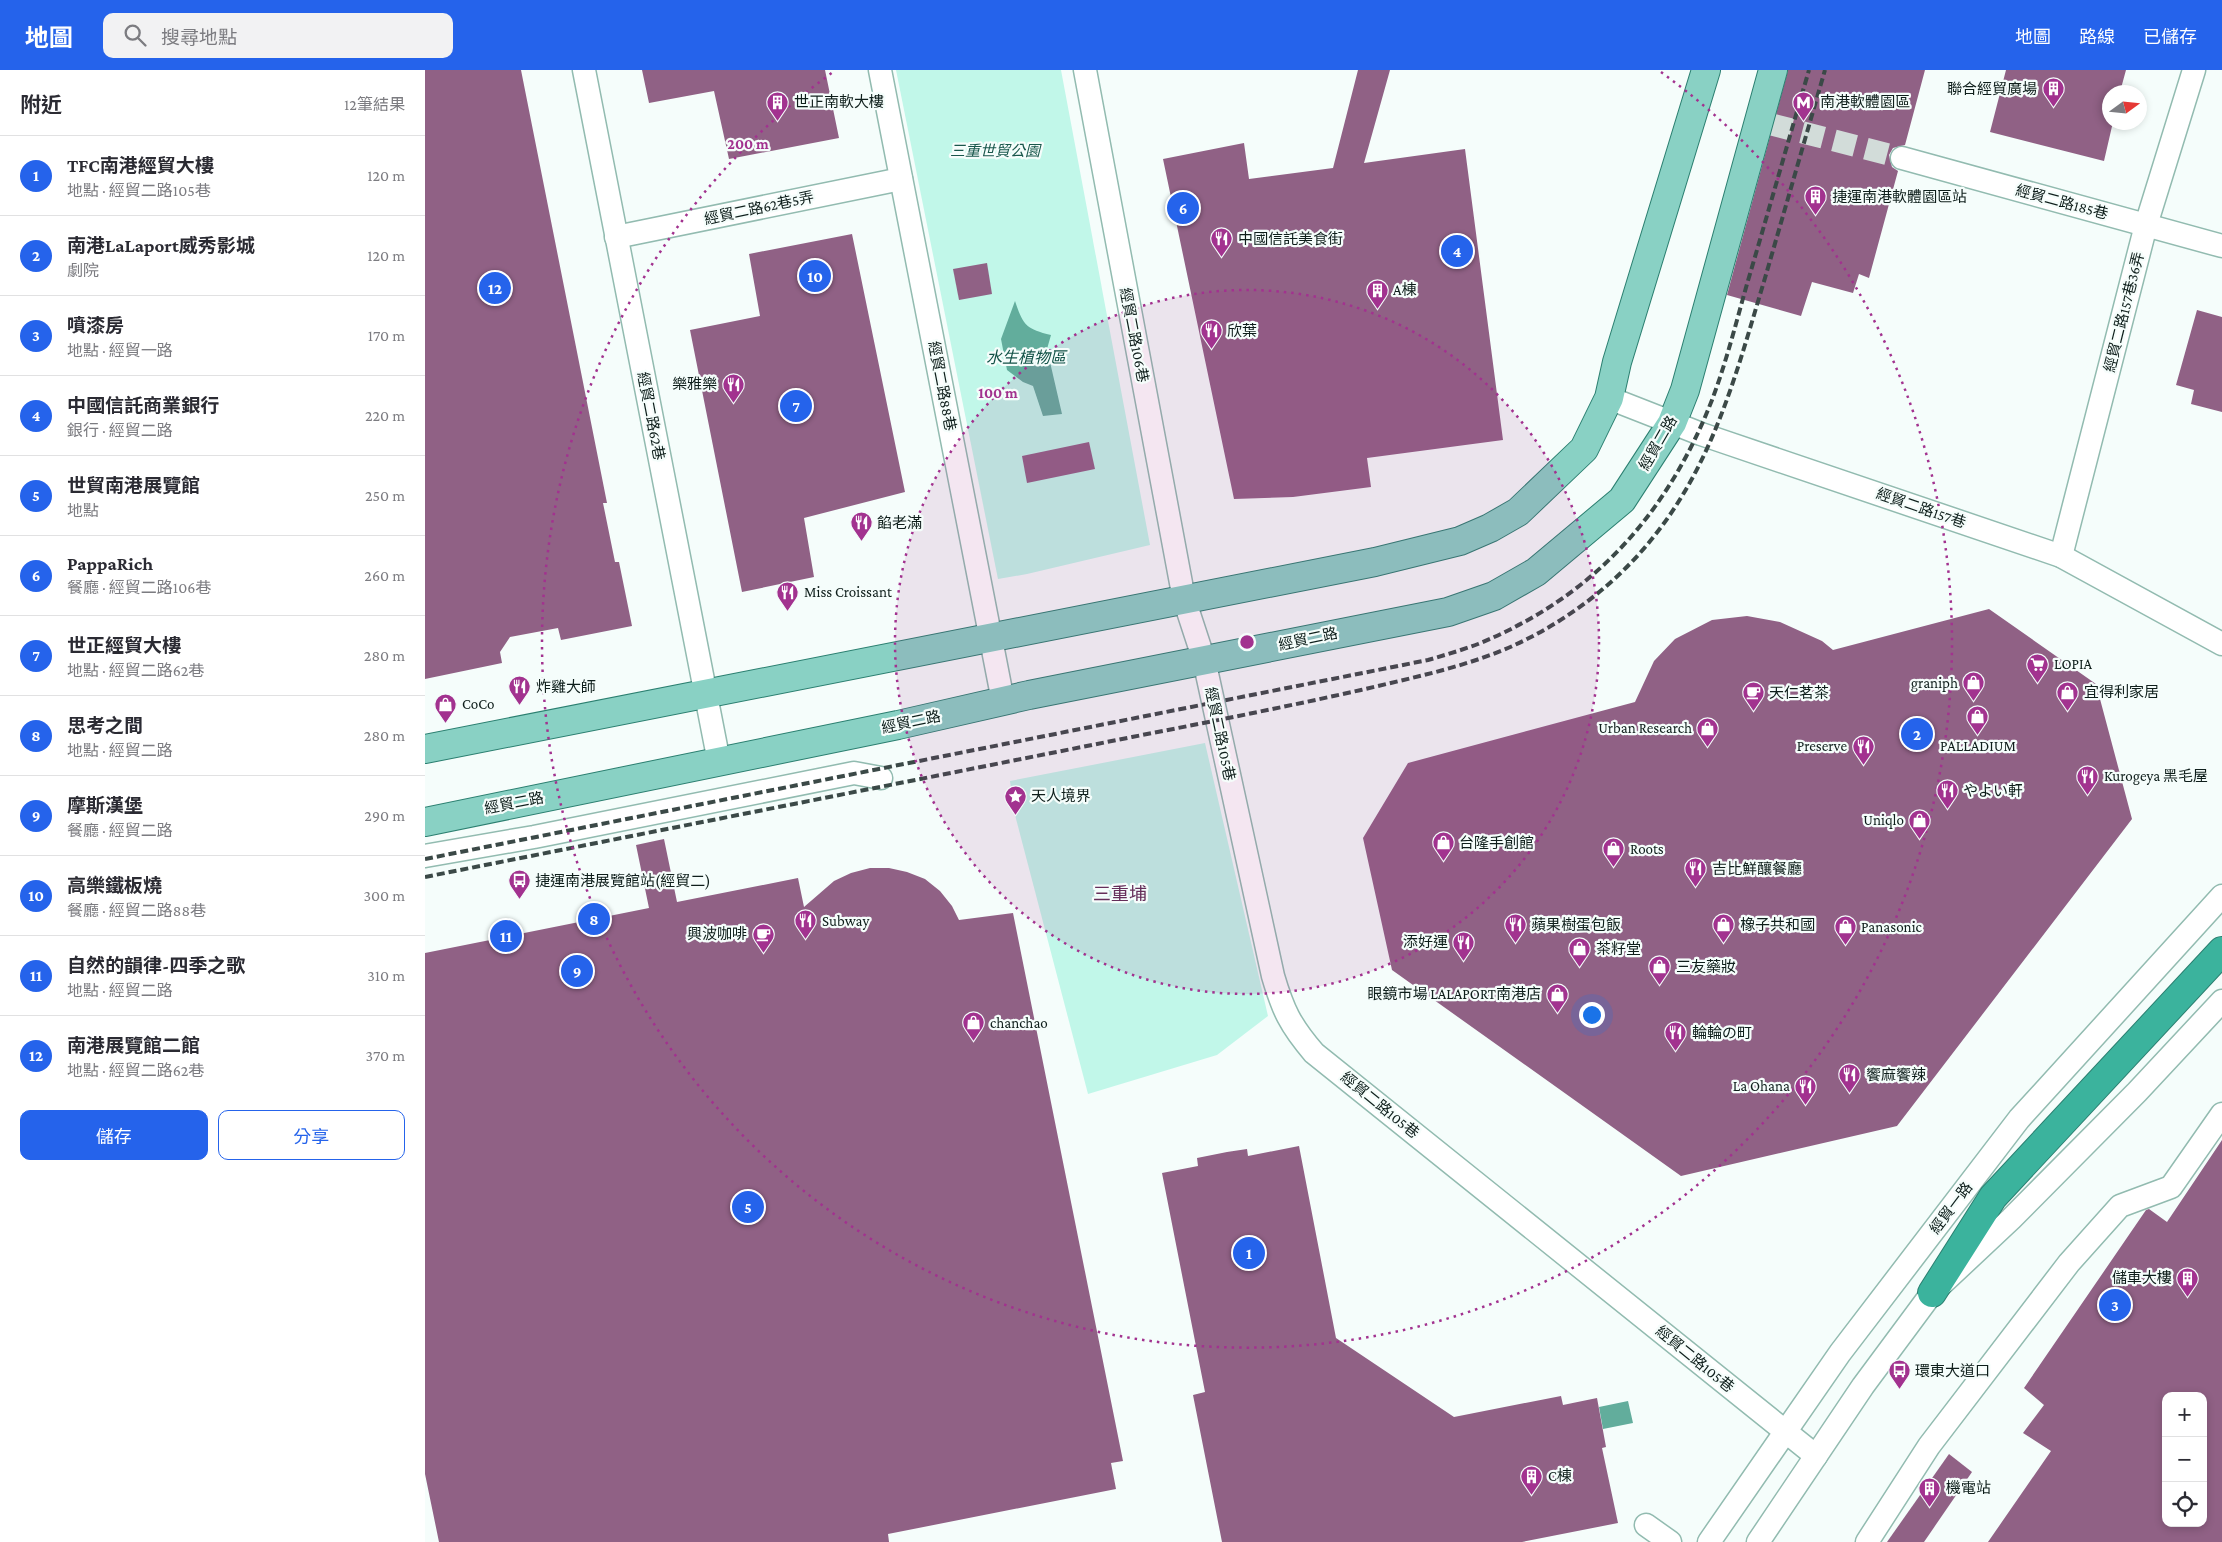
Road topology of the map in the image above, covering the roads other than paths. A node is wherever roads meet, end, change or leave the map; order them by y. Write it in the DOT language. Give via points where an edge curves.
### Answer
graph roads {
  1 [pos="584,70"];
  2 [pos="880,70"];
  3 [pos="1085,70"];
  4 [pos="1706,70"];
  5 [pos="1773,70"];
  6 [pos="2194,70"];
  7 [pos="1902,158"];
  8 [pos="901,179"];
  9 [pos="2146,225"];
  10 [pos="616,237"];
  11 [pos="2222,246"];
  12 [pos="1609,398"];
  13 [pos="1672,423"];
  14 [pos="2061,556"];
  15 [pos="1184,599"];
  16 [pos="991,638"];
  17 [pos="2222,644"];
  18 [pos="1204,660"];
  19 [pos="706,693"];
  20 [pos="1003,701"];
  21 [pos="425,749"];
  22 [pos="719,762"];
  23 [pos="881,778"];
  24 [pos="425,822"];
  25 [pos="425,856"];
  26 [pos="2222,896"];
  27 [pos="2222,951"];
  28 [pos="2222,1001"];
  29 [pos="2222,1114"];
  30 [pos="1932,1293"];
  31 [pos="1786,1433"];
  32 [pos="1816,1456"];
  33 [pos="1646,1526"];
  34 [pos="1670,1542"];
  35 [pos="1709,1542"];
  36 [pos="1758,1542"];
  37 [pos="1867,1542"];
  1 -- 10 [label="street, 經貿二路62巷"];
  2 -- 8 [label="street, 經貿二路88巷"];
  3 -- 15 [label="street, 經貿二路106巷"];
  4 -- 12 [label="main road" via="1617,362"];
  5 -- 13 [label="main road, 經貿二路" via="1764,122 1685,390"];
  6 -- 9 [label="street, 經貿二路157巷36弄"];
  7 -- 9 [label="street, 經貿二路185巷"];
  8 -- 10 [label="street, 經貿二路62巷5弄"];
  8 -- 16 [label="street, 經貿二路88巷"];
  9 -- 11 [label="street, 經貿二路185巷"];
  9 -- 14 [label="street, 經貿二路157巷36弄"];
  10 -- 19 [label="street, 經貿二路62巷"];
  12 -- 13 [label="street, 經貿二路157巷"];
  12 -- 15 [label="main road" via="1584,449 1518,512 1491,528 1461,541 1375,562"];
  13 -- 14 [label="street, 經貿二路157巷"];
  13 -- 18 [label="main road, 經貿二路" via="1622,500 1536,572 1494,596 1448,612"];
  14 -- 17 [label="street, 經貿二路157巷"];
  15 -- 16 [label="main road"];
  15 -- 18 [label="street, 經貿二路105巷"];
  16 -- 19 [label="main road"];
  16 -- 20 [label="street, 經貿二路88巷"];
  18 -- 20 [label="main road, 經貿二路"];
  18 -- 31 [label="street, 經貿二路105巷" via="1273,976 1283,1010 1299,1036 1314,1053"];
  19 -- 21 [label="main road"];
  19 -- 22 [label="street, 經貿二路62巷"];
  20 -- 22 [label="main road, 經貿二路"];
  22 -- 24 [label="main road, 經貿二路"];
  23 -- 25 [label="street" via="854,773"];
  26 -- 31 [label="street, 經貿一路" via="2019,1119 1841,1353"];
  27 -- 30 [label="highway" via="1993,1197"];
  28 -- 30 [label="street" via="2011,1219"];
  29 -- 37 [label="street" via="2171,1187 2120,1206 2069,1264 1929,1446"];
  30 -- 32 [label="street"];
  31 -- 32 [label="street, 經貿二路105巷"];
  31 -- 35 [label="street, 經貿一路"];
  32 -- 36 [label="street"];
  33 -- 34 [label="street"];
}
